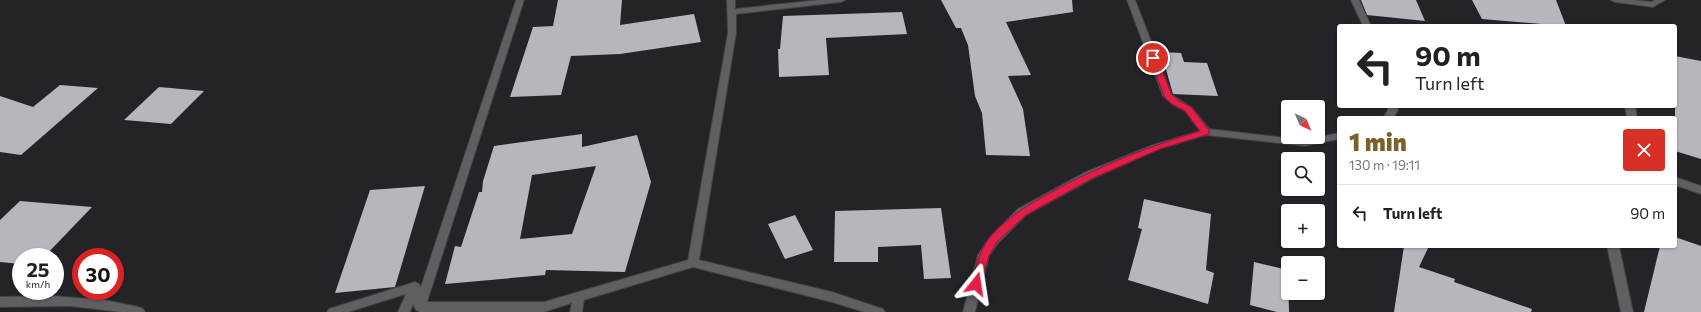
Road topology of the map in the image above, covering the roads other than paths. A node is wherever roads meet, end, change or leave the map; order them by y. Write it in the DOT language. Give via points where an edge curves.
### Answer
graph roads {
  1 [pos="520,0"];
  2 [pos="731,0"];
  3 [pos="841,0"];
  4 [pos="1131,0"];
  5 [pos="1355,0"];
  6 [pos="1615,0"];
  7 [pos="1661,0"];
  8 [pos="732,12"];
  9 [pos="1366,24"];
  10 [pos="1206,132"];
  11 [pos="1337,136"];
  12 [pos="1677,182"];
  13 [pos="1701,190"];
  14 [pos="1613,248"];
  15 [pos="693,263"];
  16 [pos="415,287"];
  17 [pos="579,297"];
  18 [pos="0,302"];
  19 [pos="420,307"];
  20 [pos="139,312"];
  21 [pos="333,312"];
  22 [pos="404,312"];
  23 [pos="576,312"];
  24 [pos="879,312"];
  25 [pos="969,312"];
  26 [pos="1627,312"];
  1 -- 19 [label="street"];
  2 -- 8 [label="street"];
  3 -- 8 [label="street"];
  4 -- 10 [label="street" via="1168,96 1188,109"];
  5 -- 9 [label="street"];
  6 -- 7 [label="street" via="1653,5"];
  8 -- 15 [label="street" via="732,33"];
  10 -- 11 [label="street" via="1306,142"];
  10 -- 25 [label="street" via="1156,147 1090,176 1022,212 994,240 984,255"];
  12 -- 13 [label="street"];
  14 -- 26 [label="street"];
  15 -- 17 [label="street"];
  15 -- 24 [label="street" via="832,297"];
  16 -- 19 [label="street"];
  16 -- 21 [label="street"];
  16 -- 22 [label="street"];
  17 -- 19 [label="street" via="544,307"];
  17 -- 23 [label="street"];
  18 -- 20 [label="street" via="78,301"];
}
